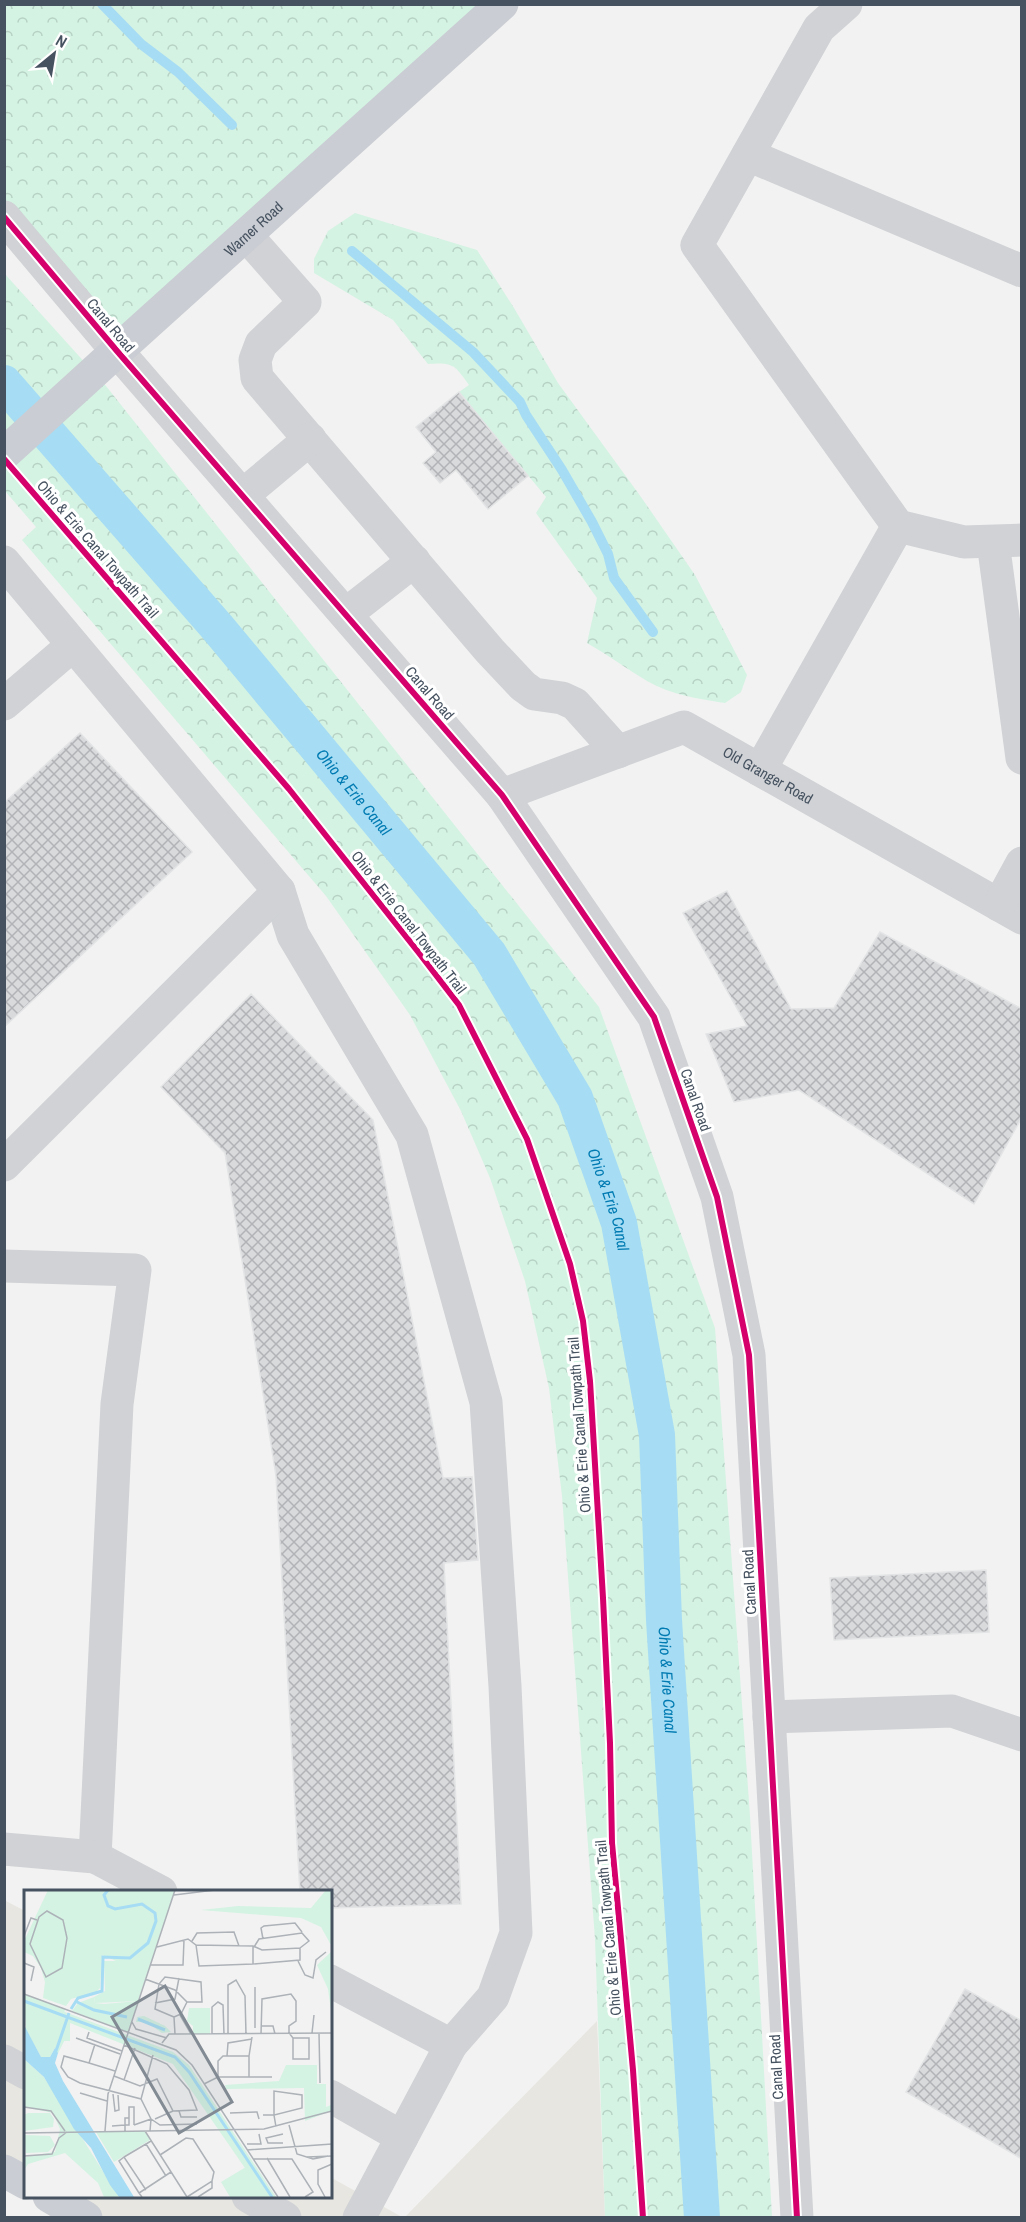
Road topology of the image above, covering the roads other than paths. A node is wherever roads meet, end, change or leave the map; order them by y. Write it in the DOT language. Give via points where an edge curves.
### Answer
graph roads {
  1 [pos="502,4"];
  2 [pos="846,4"];
  3 [pos="748,155"];
  4 [pos="4,218"];
  5 [pos="246,234"];
  6 [pos="1022,271"];
  7 [pos="117,351"];
  8 [pos="310,439"];
  9 [pos="9,450"];
  10 [pos="243,495"];
  11 [pos="898,526"];
  12 [pos="1007,541"];
  13 [pos="414,561"];
  14 [pos="4,562"];
  15 [pos="346,614"];
  16 [pos="73,645"];
  17 [pos="4,704"];
  18 [pos="618,752"];
  19 [pos="1022,758"];
  20 [pos="760,770"];
  21 [pos="502,795"];
  22 [pos="1022,863"];
  23 [pos="279,891"];
  24 [pos="1010,911"];
  25 [pos="4,1165"];
  26 [pos="4,1266"];
  27 [pos="769,1717"];
  28 [pos="1022,1735"];
  29 [pos="4,1849"];
  30 [pos="95,1857"];
  31 [pos="157,1890"];
  32 [pos="332,1983"];
  33 [pos="451,2045"];
  34 [pos="4,2061"];
  35 [pos="24,2072"];
  36 [pos="332,2097"];
  37 [pos="402,2137"];
  38 [pos="4,2172"];
  39 [pos="24,2182"];
  40 [pos="53,2198"];
  41 [pos="252,2198"];
  42 [pos="86,2217"];
  43 [pos="285,2217"];
  44 [pos="359,2217"];
  45 [pos="796,2217"];
  1 -- 5 [label="main road, Warner Road"];
  2 -- 3 [label="street" via="819,28"];
  3 -- 6 [label="street"];
  3 -- 11 [label="street" via="697,245"];
  4 -- 7 [label="street, Canal Road"];
  5 -- 7 [label="main road, Warner Road"];
  5 -- 8 [label="street" via="305,302 261,344 255,360 257,378"];
  7 -- 9 [label="main road, Warner Road"];
  7 -- 10 [label="street, Canal Road"];
  8 -- 10 [label="street"];
  8 -- 13 [label="street"];
  10 -- 15 [label="street, Canal Road"];
  11 -- 12 [label="street" via="964,542"];
  11 -- 20 [label="street"];
  12 -- 19 [label="street"];
  13 -- 15 [label="street"];
  13 -- 18 [label="street" via="523,686 534,694 575,704"];
  14 -- 16 [label="street"];
  15 -- 21 [label="street, Canal Road"];
  16 -- 17 [label="street"];
  16 -- 23 [label="street"];
  18 -- 20 [label="street, Old Granger Road" via="684,727"];
  18 -- 21 [label="street, Old Granger Road"];
  20 -- 24 [label="street, Old Granger Road"];
  21 -- 27 [label="street, Canal Road" via="654,1017 717,1197 749,1355"];
  22 -- 24 [label="street"];
  23 -- 25 [label="street"];
  23 -- 33 [label="street" via="293,935 412,1135 486,1402 516,1933 493,1997"];
  26 -- 30 [label="street" via="135,1270 117,1404"];
  27 -- 28 [label="street" via="952,1711"];
  27 -- 45 [label="street, Canal Road"];
  29 -- 30 [label="street"];
  30 -- 31 [label="street"];
  32 -- 33 [label="street"];
  33 -- 37 [label="street"];
  34 -- 35 [label="street"];
  36 -- 37 [label="street"];
  37 -- 44 [label="street"];
  38 -- 39 [label="main road"];
  40 -- 42 [label="main road"];
  41 -- 43 [label="street"];
}
